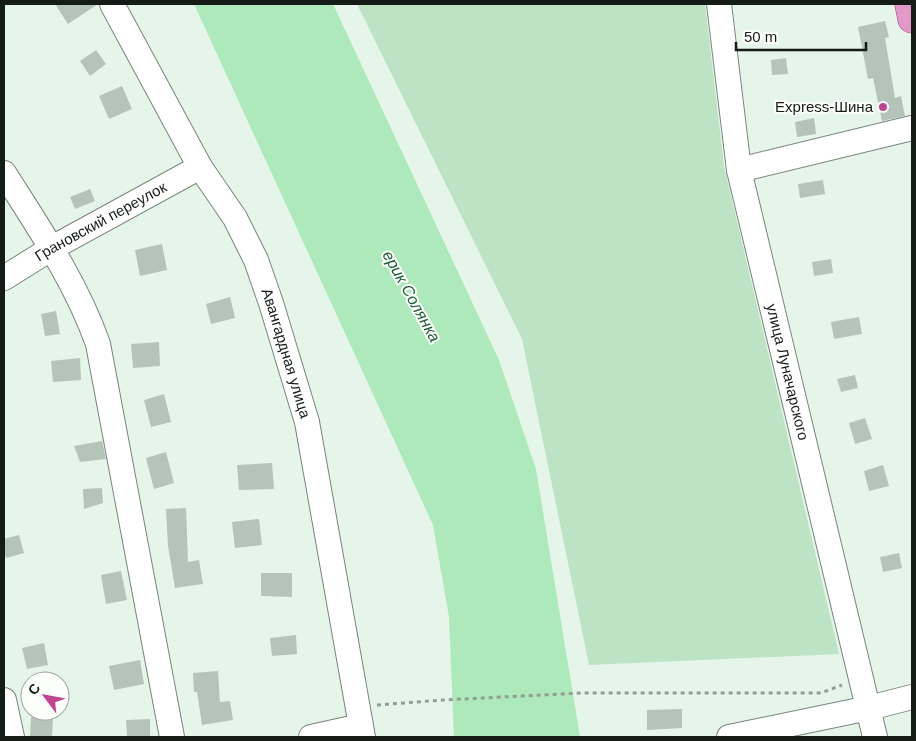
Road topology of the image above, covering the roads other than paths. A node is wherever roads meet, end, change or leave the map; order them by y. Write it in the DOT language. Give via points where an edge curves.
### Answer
graph roads {
  1 [pos="112,4"];
  2 [pos="719,4"];
  3 [pos="909,4"];
  4 [pos="912,19"];
  5 [pos="912,128"];
  6 [pos="200,167"];
  7 [pos="739,170"];
  8 [pos="4,174"];
  9 [pos="52,248"];
  10 [pos="4,278"];
  11 [pos="912,697"];
  12 [pos="4,700"];
  13 [pos="869,708"];
  14 [pos="360,724"];
  15 [pos="12,737"];
  16 [pos="172,737"];
  17 [pos="311,737"];
  18 [pos="729,737"];
  19 [pos="875,737"];
  1 -- 6 [label="street, Авангардная улица"];
  2 -- 7 [label="street, улица Луначарского"];
  3 -- 4 [label="main road"];
  5 -- 7 [label="street"];
  6 -- 9 [label="street, Грановский переулок"];
  6 -- 14 [label="street, Авангардная улица" via="236,218 256,260 307,422"];
  7 -- 13 [label="street, улица Луначарского"];
  8 -- 9 [label="street"];
  9 -- 10 [label="street, Грановский переулок"];
  9 -- 16 [label="street" via="87,314 98,344"];
  11 -- 13 [label="street"];
  12 -- 15 [label="street"];
  13 -- 18 [label="street"];
  13 -- 19 [label="street, улица Луначарского"];
  14 -- 17 [label="street"];
}
